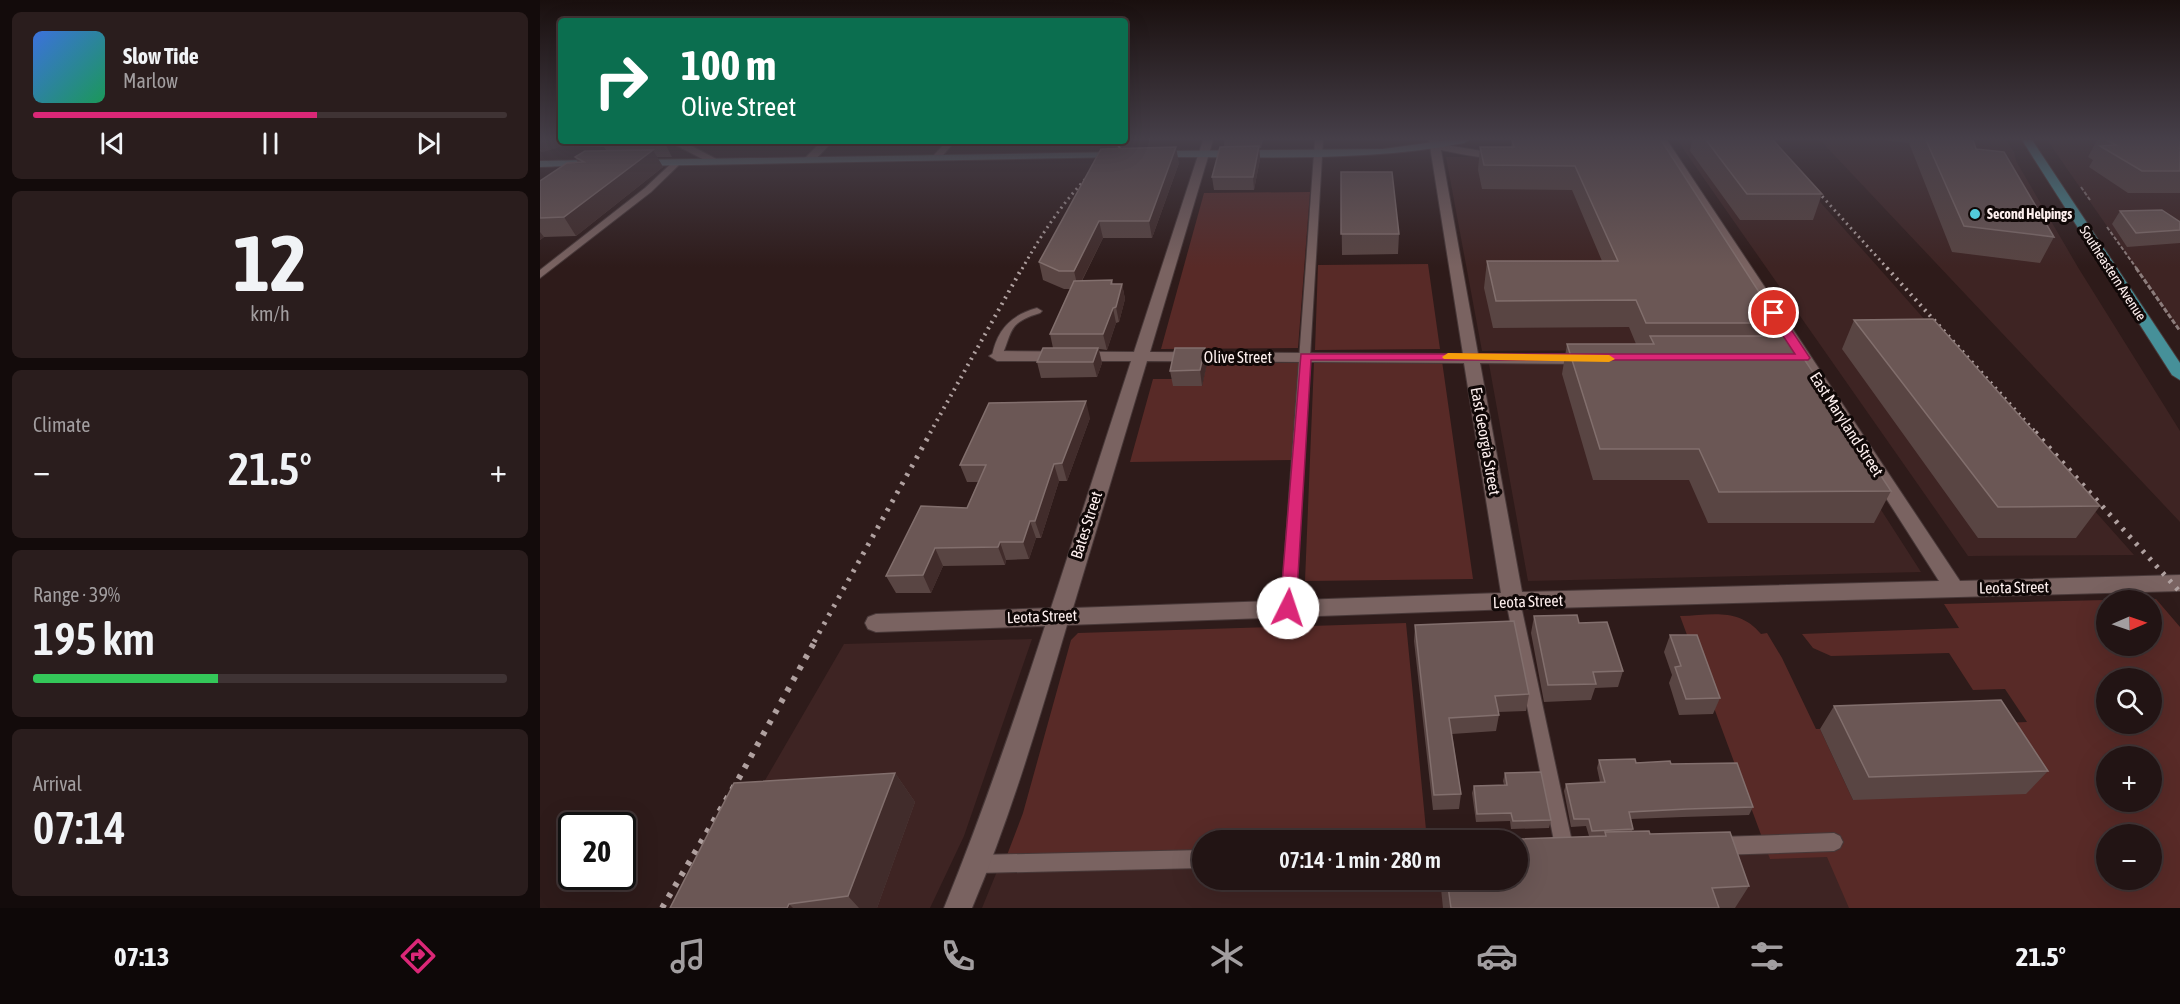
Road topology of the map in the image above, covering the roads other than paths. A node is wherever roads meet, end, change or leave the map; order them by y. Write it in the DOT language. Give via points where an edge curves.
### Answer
graph roads {
  1 [pos="656,182"];
  2 [pos="1195,182"];
  3 [pos="1316,182"];
  4 [pos="1442,182"];
  5 [pos="1686,182"];
  6 [pos="2055,182"];
  7 [pos="540,275"];
  8 [pos="1037,311"];
  9 [pos="997,356"];
  10 [pos="1140,357"];
  11 [pos="1305,357"];
  12 [pos="1472,357"];
  13 [pos="1780,358"];
  14 [pos="1804,358"];
  15 [pos="1603,359"];
  16 [pos="2178,370"];
  17 [pos="2180,583"];
  18 [pos="1954,588"];
  19 [pos="1513,601"];
  20 [pos="1288,608"];
  21 [pos="1058,615"];
  22 [pos="876,623"];
  23 [pos="1834,842"];
  24 [pos="1706,846"];
  25 [pos="1588,850"];
  26 [pos="1565,851"];
  27 [pos="1541,852"];
  28 [pos="1192,859"];
  29 [pos="977,864"];
  30 [pos="958,908"];
  1 -- 7 [label="lane"];
  2 -- 10 [label="street, Bates Street"];
  3 -- 11 [label="lane"];
  4 -- 12 [label="street, East Georgia Street"];
  5 -- 14 [label="street, East Maryland Street"];
  6 -- 16 [label="main road, Southeastern Avenue"];
  8 -- 9 [label="lane" via="1020,315 1000,339"];
  9 -- 10 [label="street, Olive Street"];
  10 -- 11 [label="street, Olive Street"];
  10 -- 21 [label="street, Bates Street"];
  11 -- 12 [label="street, Olive Street"];
  11 -- 20 [label="lane"];
  12 -- 15 [label="street, Olive Street"];
  12 -- 19 [label="street, East Georgia Street"];
  13 -- 14 [label="street"];
  14 -- 18 [label="street, East Maryland Street"];
  17 -- 18 [label="street, Leota Street"];
  18 -- 19 [label="street, Leota Street"];
  19 -- 20 [label="street, Leota Street"];
  19 -- 26 [label="lane"];
  20 -- 21 [label="street, Leota Street"];
  21 -- 22 [label="street, Leota Street"];
  21 -- 29 [label="street, Bates Street"];
  23 -- 24 [label="lane"];
  25 -- 26 [label="lane"];
  26 -- 27 [label="lane"];
  28 -- 29 [label="lane"];
  29 -- 30 [label="street, Bates Street"];
}
